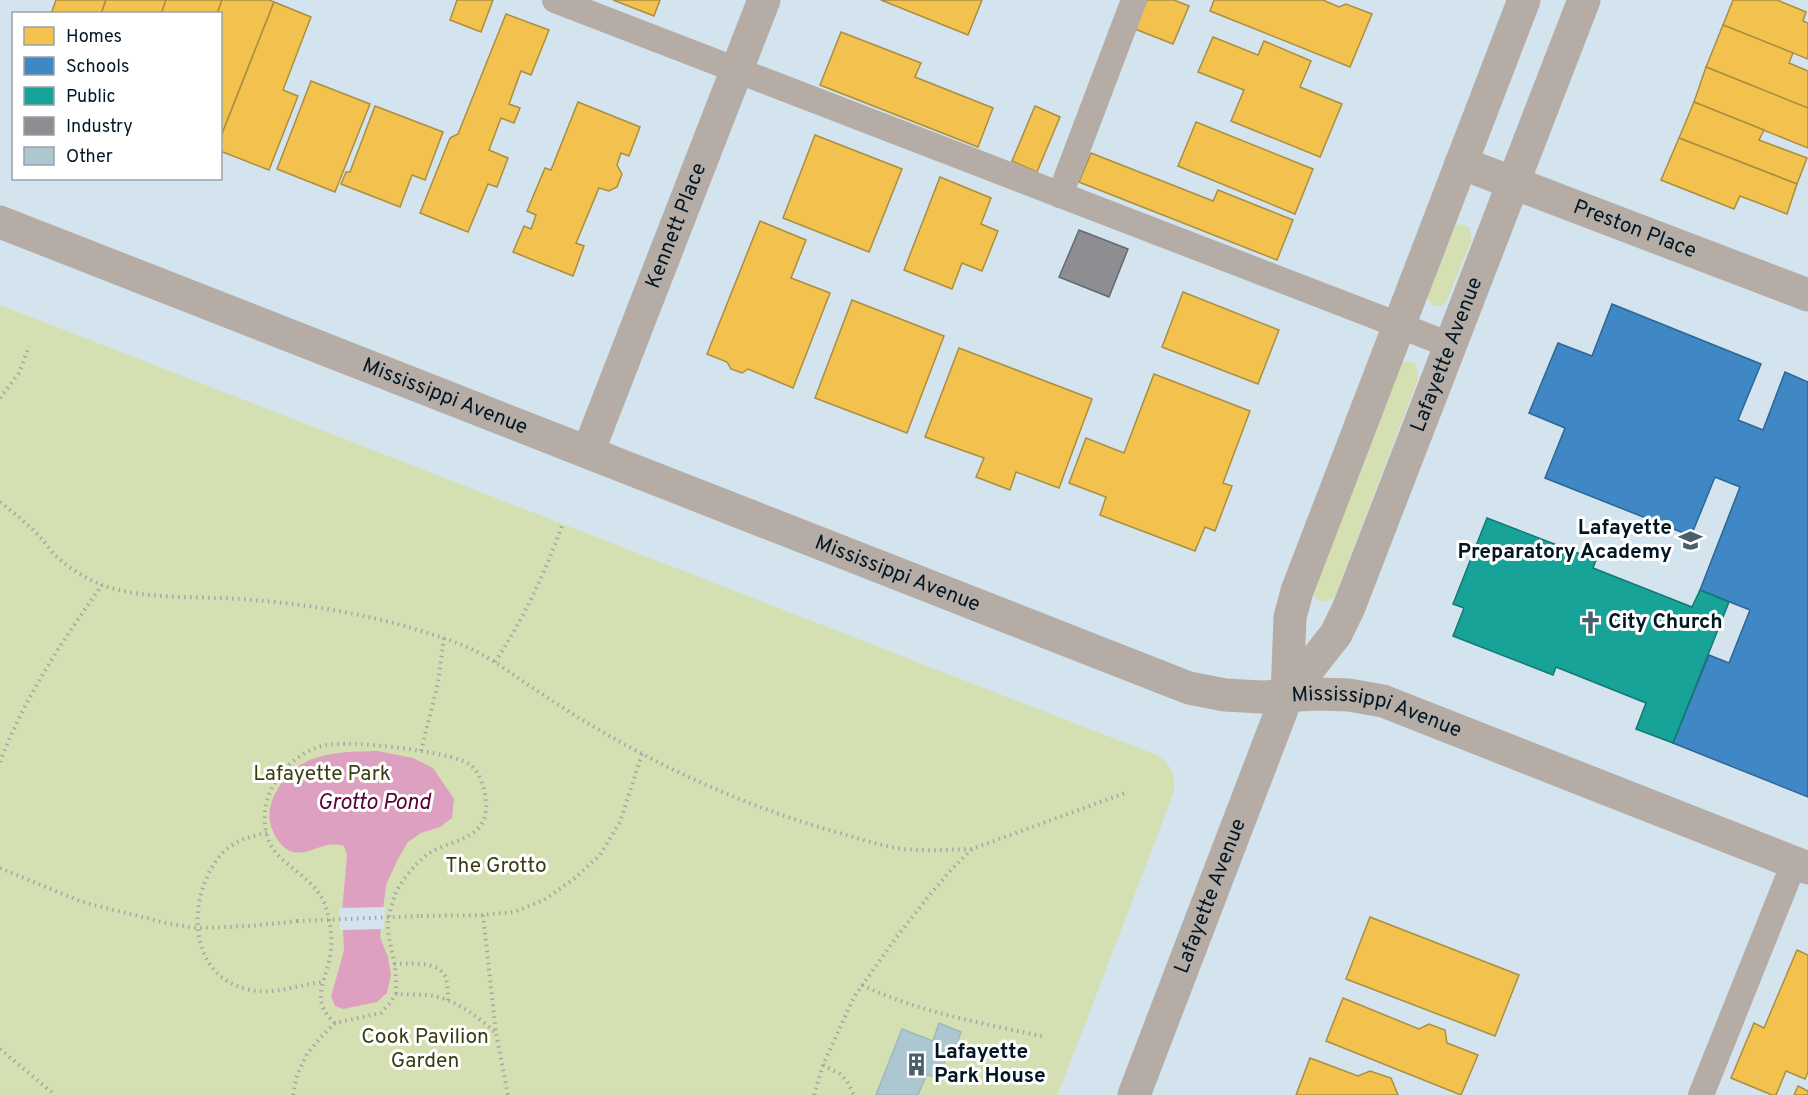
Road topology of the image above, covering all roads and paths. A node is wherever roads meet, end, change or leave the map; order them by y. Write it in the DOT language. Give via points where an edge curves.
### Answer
graph roads {
  1 [pos="555,0"];
  2 [pos="764,0"];
  3 [pos="1134,0"];
  4 [pos="1524,0"];
  5 [pos="1584,0"];
  6 [pos="736,71"];
  7 [pos="1461,163"];
  8 [pos="1514,183"];
  9 [pos="1060,195"];
  10 [pos="0,222"];
  11 [pos="1808,294"];
  12 [pos="1399,325"];
  13 [pos="1450,345"];
  14 [pos="29,346"];
  15 [pos="0,398"];
  16 [pos="588,452"];
  17 [pos="0,502"];
  18 [pos="563,524"];
  19 [pos="102,585"];
  20 [pos="444,638"];
  21 [pos="495,662"];
  22 [pos="1287,696"];
  23 [pos="421,751"];
  24 [pos="642,754"];
  25 [pos="0,762"];
  26 [pos="1125,793"];
  27 [pos="267,833"];
  28 [pos="972,849"];
  29 [pos="1801,865"];
  30 [pos="0,868"];
  31 [pos="483,915"];
  32 [pos="197,928"];
  33 [pos="394,964"];
  34 [pos="322,982"];
  35 [pos="862,986"];
  36 [pos="396,994"];
  37 [pos="448,1001"];
  38 [pos="335,1023"];
  39 [pos="496,1033"];
  40 [pos="1045,1037"];
  41 [pos="0,1048"];
  42 [pos="823,1065"];
  43 [pos="55,1095"];
  44 [pos="293,1095"];
  45 [pos="508,1095"];
  46 [pos="814,1095"];
  47 [pos="854,1095"];
  48 [pos="1134,1095"];
  49 [pos="1701,1095"];
  1 -- 6 [label="lane"];
  2 -- 6 [label="street, Kennett Place"];
  3 -- 9 [label="lane"];
  4 -- 7 [label="street, Lafayette Avenue"];
  5 -- 8 [label="street, Lafayette Avenue"];
  6 -- 9 [label="lane"];
  6 -- 16 [label="street, Kennett Place"];
  7 -- 8 [label="street, Preston Place"];
  7 -- 12 [label="street, Lafayette Avenue"];
  8 -- 11 [label="street, Preston Place"];
  8 -- 13 [label="street, Lafayette Avenue"];
  9 -- 12 [label="lane"];
  10 -- 16 [label="street, Mississippi Avenue"];
  12 -- 13 [label="lane"];
  12 -- 22 [label="street, Lafayette Avenue" via="1297,591 1290,617"];
  13 -- 22 [label="street, Lafayette Avenue" via="1349,607 1336,634"];
  14 -- 15 [label="path" via="19,373"];
  16 -- 22 [label="street, Mississippi Avenue" via="1189,688 1225,695"];
  17 -- 19 [label="path" via="41,537 56,557"];
  18 -- 21 [label="path" via="535,593"];
  19 -- 20 [label="path" via="163,596 242,599 320,608 377,618"];
  19 -- 25 [label="path" via="30,696"];
  20 -- 21 [label="path"];
  20 -- 23 [label="path" via="438,684"];
  21 -- 24 [label="path"];
  22 -- 29 [label="street, Mississippi Avenue" via="1349,695 1391,704"];
  22 -- 48 [label="street, Lafayette Avenue"];
  23 -- 27 [label="path" via="354,743 325,745 303,756 284,769 273,786 266,804"];
  23 -- 33 [label="path" via="470,764 481,778 486,808 482,823 468,837 425,856 395,892 388,923"];
  24 -- 28 [label="path" via="712,787 818,827 902,849"];
  24 -- 31 [label="path" via="620,822 600,855 544,900 514,912"];
  26 -- 28 [label="path"];
  27 -- 32 [label="path" via="238,841 220,855 201,893"];
  27 -- 34 [label="path" via="278,856 312,884 322,898 331,945"];
  28 -- 35 [label="path" via="928,897"];
  29 -- 49 [label="lane"];
  30 -- 32 [label="path" via="82,902"];
  31 -- 32 [label="path, bridge"];
  31 -- 39 [label="path"];
  32 -- 34 [label="path" via="207,959 229,983 247,990 268,991"];
  33 -- 36 [label="path"];
  33 -- 37 [label="path" via="438,968 446,977"];
  34 -- 38 [label="path" via="323,1006"];
  35 -- 40 [label="path" via="924,1009"];
  35 -- 42 [label="path"];
  36 -- 37 [label="path" via="434,996"];
  36 -- 38 [label="path" via="381,1013"];
  37 -- 39 [label="path" via="476,1016"];
  38 -- 44 [label="path" via="307,1054"];
  39 -- 45 [label="path"];
  41 -- 43 [label="path"];
  42 -- 46 [label="path"];
  42 -- 47 [label="path" via="840,1074"];
}
